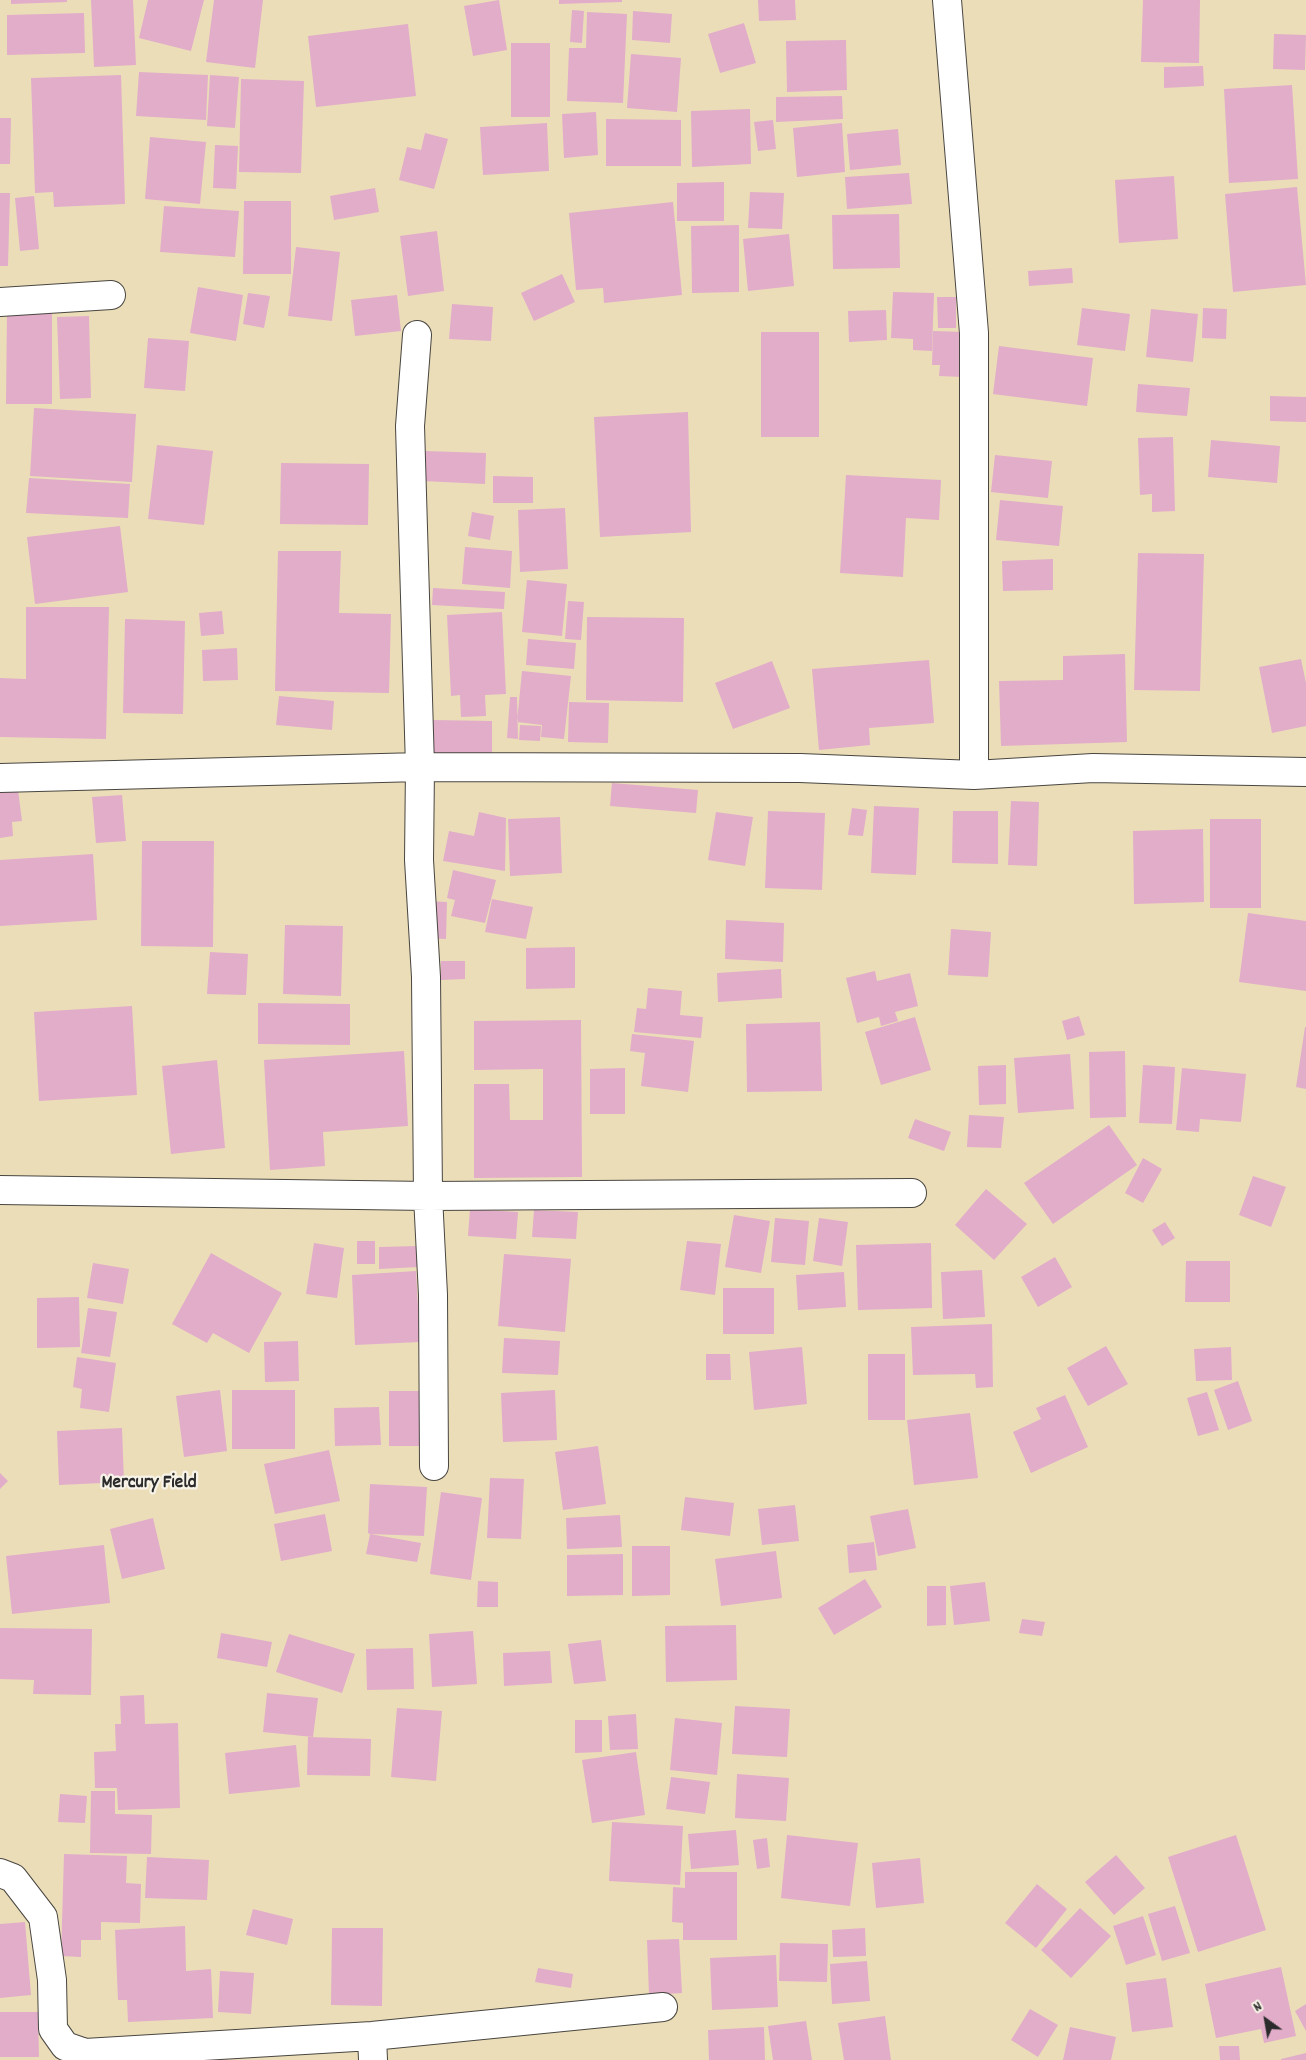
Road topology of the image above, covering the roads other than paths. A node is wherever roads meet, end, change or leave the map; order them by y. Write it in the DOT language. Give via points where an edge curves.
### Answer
graph roads {
  1 [pos="947,0"];
  2 [pos="111,295"];
  3 [pos="0,302"];
  4 [pos="418,335"];
  5 [pos="420,767"];
  6 [pos="1306,772"];
  7 [pos="974,775"];
  8 [pos="0,778"];
  9 [pos="0,1190"];
  10 [pos="912,1193"];
  11 [pos="428,1196"];
  12 [pos="434,1466"];
  13 [pos="0,1873"];
  14 [pos="664,2007"];
  15 [pos="372,2048"];
  1 -- 7 [label="street" via="974,333"];
  2 -- 3 [label="street"];
  4 -- 5 [label="street" via="410,426"];
  5 -- 7 [label="street" via="800,768"];
  5 -- 8 [label="street"];
  5 -- 11 [label="street" via="419,860 426,977"];
  6 -- 7 [label="street" via="1093,768"];
  9 -- 11 [label="street"];
  10 -- 11 [label="street"];
  11 -- 12 [label="street" via="433,1295"];
  13 -- 15 [label="street" via="13,1878 43,1916 52,1980 53,2029 65,2046 85,2053"];
  14 -- 15 [label="street"];
}
